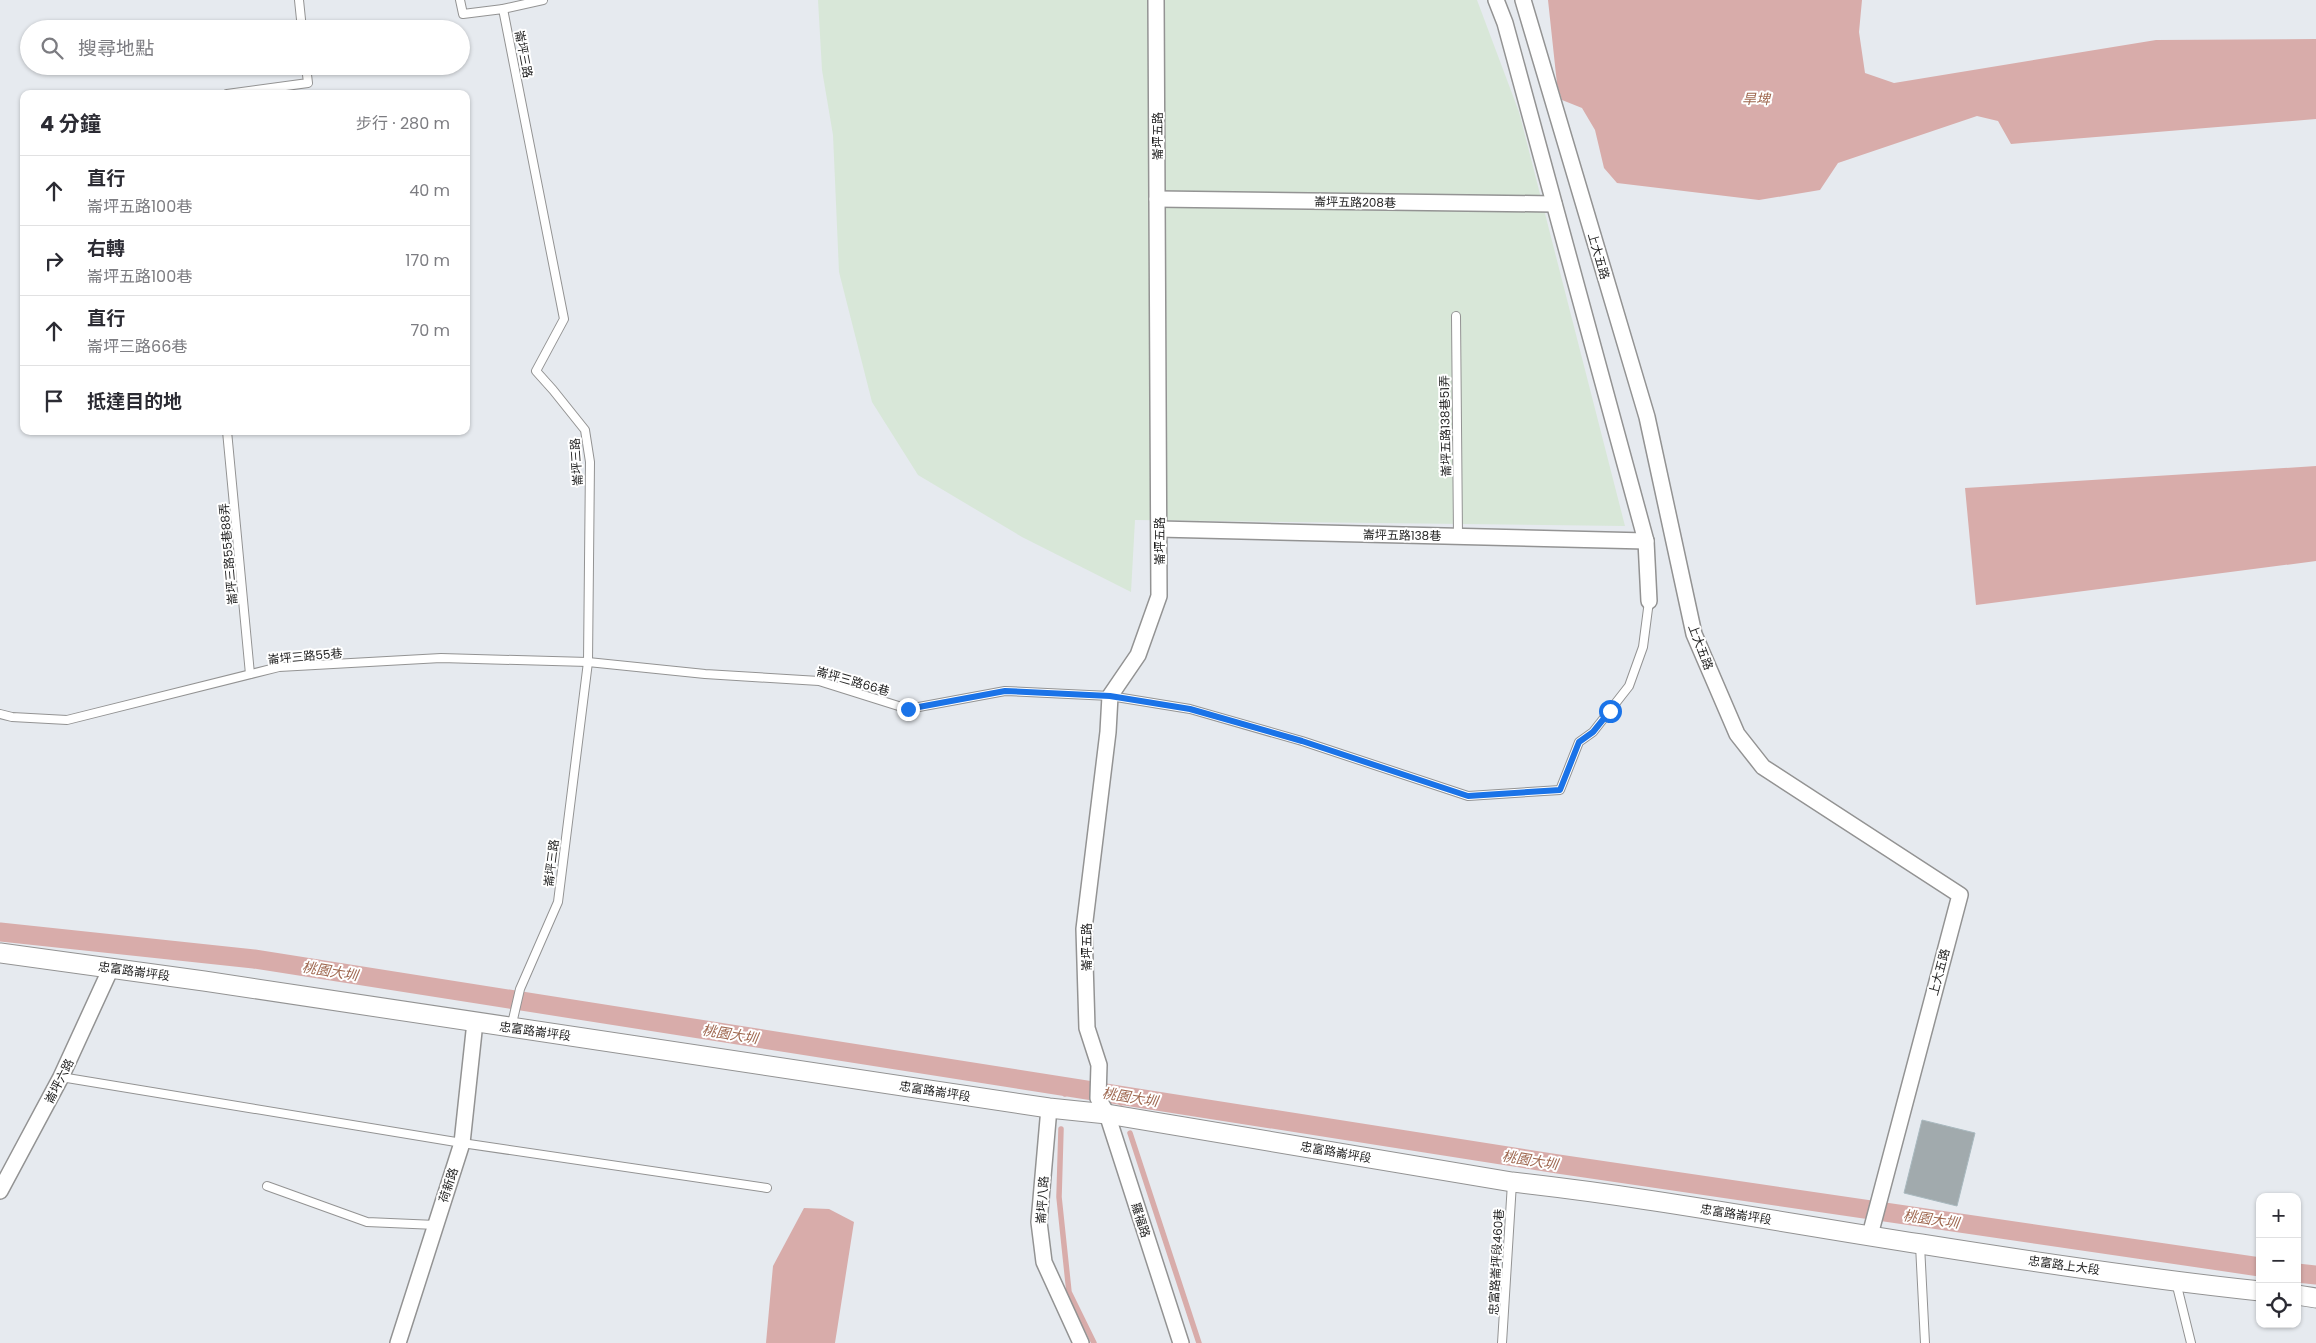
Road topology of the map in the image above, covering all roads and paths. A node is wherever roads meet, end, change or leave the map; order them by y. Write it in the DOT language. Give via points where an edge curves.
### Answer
graph roads {
  1 [pos="299,0"];
  2 [pos="460,0"];
  3 [pos="543,0"];
  4 [pos="1156,0"];
  5 [pos="1496,0"];
  6 [pos="1524,0"];
  7 [pos="504,9"];
  8 [pos="301,20"];
  9 [pos="307,75"];
  10 [pos="256,90"];
  11 [pos="1157,199"];
  12 [pos="1554,204"];
  13 [pos="1456,316"];
  14 [pos="228,435"];
  15 [pos="1159,529"];
  16 [pos="1458,536"];
  17 [pos="1646,541"];
  18 [pos="1649,601"];
  19 [pos="588,662"];
  20 [pos="250,674"];
  21 [pos="1110,696"];
  22 [pos="0,714"];
  23 [pos="0,953"];
  24 [pos="111,968"];
  25 [pos="475,1022"];
  26 [pos="512,1023"];
  27 [pos="62,1077"];
  28 [pos="1102,1106"];
  29 [pos="1049,1108"];
  30 [pos="462,1143"];
  31 [pos="1512,1182"];
  32 [pos="267,1186"];
  33 [pos="767,1188"];
  34 [pos="0,1190"];
  35 [pos="436,1224"];
  36 [pos="1871,1231"];
  37 [pos="1920,1244"];
  38 [pos="2176,1282"];
  39 [pos="2256,1291"];
  40 [pos="2301,1296"];
  41 [pos="2316,1298"];
  42 [pos="398,1343"];
  43 [pos="1081,1343"];
  44 [pos="1181,1343"];
  45 [pos="1502,1343"];
  46 [pos="1925,1343"];
  47 [pos="2191,1343"];
  1 -- 8 [label="lane"];
  2 -- 7 [label="lane" via="463,14"];
  3 -- 7 [label="lane"];
  4 -- 11 [label="street, 崙坪五路"];
  5 -- 12 [label="street"];
  6 -- 36 [label="street, 上大五路" via="1647,417 1694,634 1737,734 1763,767 1960,894"];
  7 -- 19 [label="lane, 崙坪三路" via="564,318 536,371 585,430 590,462"];
  9 -- 10 [label="lane" via="308,83"];
  11 -- 12 [label="street, 崙坪五路208巷"];
  11 -- 15 [label="street, 崙坪五路"];
  12 -- 17 [label="street"];
  13 -- 16 [label="lane, 崙坪五路138巷51弄"];
  14 -- 20 [label="lane, 崙坪三路55巷88弄"];
  15 -- 16 [label="street, 崙坪五路138巷"];
  15 -- 21 [label="street, 崙坪五路" via="1159,596 1138,655"];
  16 -- 17 [label="street, 崙坪五路138巷"];
  17 -- 18 [label="street"];
  18 -- 21 [label="lane, 崙坪三路66巷" via="1643,647 1628,686 1593,732 1579,742 1560,790 1468,796 1302,741 1190,709"];
  19 -- 20 [label="lane, 崙坪三路55巷" via="441,658 279,667"];
  19 -- 21 [label="lane, 崙坪三路66巷" via="819,681 908,709 1005,691"];
  19 -- 26 [label="lane, 崙坪三路" via="558,902 520,989"];
  20 -- 22 [label="lane, 崙坪三路55巷" via="67,720"];
  21 -- 28 [label="street, 崙坪五路" via="1084,929 1087,1028 1099,1065"];
  23 -- 24 [label="street, 忠富路崙坪段"];
  24 -- 25 [label="street, 忠富路崙坪段"];
  24 -- 27 [label="street, 崙坪六路"];
  25 -- 26 [label="street, 忠富路崙坪段"];
  25 -- 30 [label="street, 荷新路"];
  26 -- 29 [label="street, 忠富路崙坪段"];
  27 -- 30 [label="lane"];
  27 -- 34 [label="street, 崙坪六路"];
  28 -- 29 [label="street, 忠富路崙坪段"];
  28 -- 31 [label="street, 忠富路崙坪段"];
  28 -- 44 [label="street, 羅福路"];
  29 -- 43 [label="street, 崙坪八路" via="1039,1222 1044,1262"];
  30 -- 33 [label="lane"];
  30 -- 35 [label="street, 荷新路"];
  31 -- 36 [label="street, 忠富路崙坪段"];
  31 -- 45 [label="lane, 忠富路崙坪段460巷"];
  32 -- 35 [label="lane" via="367,1222"];
  35 -- 42 [label="street, 荷新路"];
  36 -- 37 [label="street, 忠富路上大段"];
  37 -- 38 [label="street, 忠富路上大段"];
  37 -- 46 [label="lane"];
  38 -- 39 [label="street, 忠富路上大段"];
  38 -- 47 [label="lane"];
  40 -- 41 [label="street"];
}
